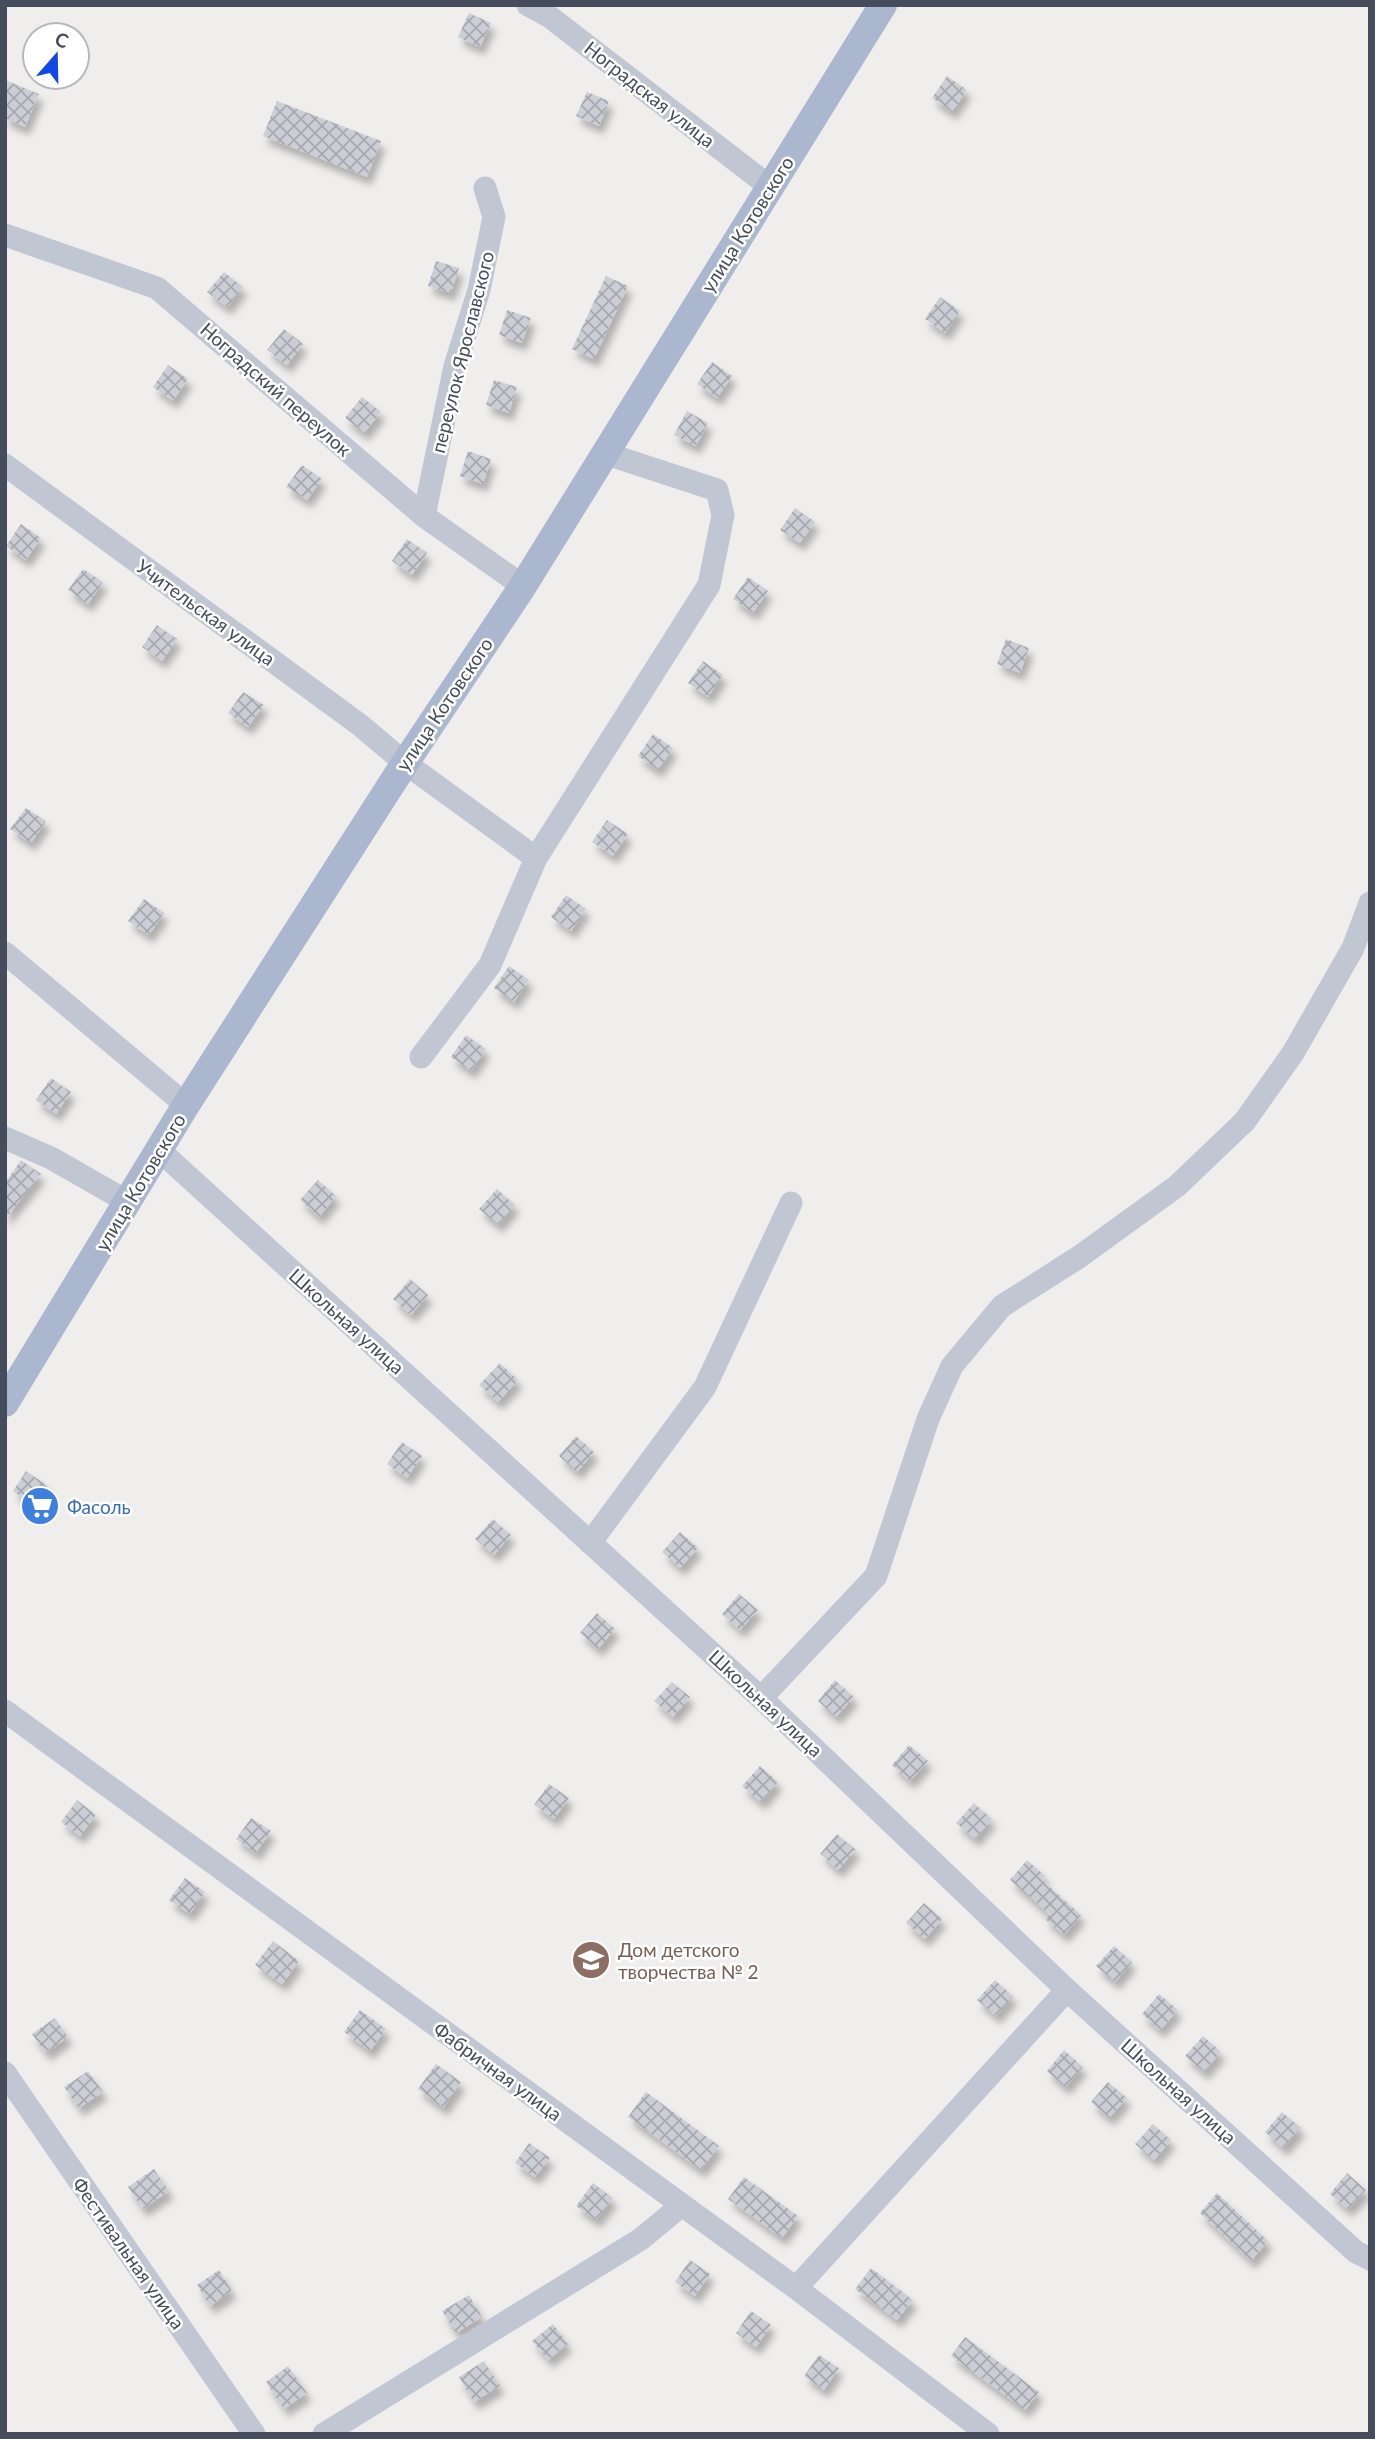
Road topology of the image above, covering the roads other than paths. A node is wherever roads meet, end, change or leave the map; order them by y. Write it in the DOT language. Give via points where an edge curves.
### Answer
graph roads {
  1 [pos="528,5"];
  2 [pos="883,5"];
  3 [pos="552,11"];
  4 [pos="770,187"];
  5 [pos="485,188"];
  6 [pos="5,235"];
  7 [pos="604,453"];
  8 [pos="5,465"];
  9 [pos="425,516"];
  10 [pos="523,586"];
  11 [pos="405,763"];
  12 [pos="536,859"];
  13 [pos="1370,903"];
  14 [pos="5,953"];
  15 [pos="421,1058"];
  16 [pos="186,1105"];
  17 [pos="5,1138"];
  18 [pos="159,1150"];
  19 [pos="128,1202"];
  20 [pos="791,1203"];
  21 [pos="5,1403"];
  22 [pos="590,1543"];
  23 [pos="761,1698"];
  24 [pos="5,1711"];
  25 [pos="1067,1990"];
  26 [pos="5,2073"];
  27 [pos="682,2205"];
  28 [pos="1370,2259"];
  29 [pos="796,2288"];
  30 [pos="254,2434"];
  31 [pos="324,2434"];
  32 [pos="988,2434"];
  1 -- 3 [label="street, Ноградская улица"];
  2 -- 4 [label="main road, улица Котовского"];
  3 -- 4 [label="street, Ноградская улица"];
  4 -- 7 [label="main road, улица Котовского"];
  5 -- 9 [label="street, переулок Ярославского" via="494,217 479,290 455,366"];
  6 -- 9 [label="street, Ноградский переулок" via="157,288"];
  7 -- 10 [label="main road, улица Котовского"];
  7 -- 12 [label="street" via="717,490 723,515 709,585"];
  8 -- 11 [label="street, Учительская улица" via="359,724"];
  9 -- 10 [label="street, Ноградский переулок"];
  10 -- 11 [label="main road, улица Котовского"];
  11 -- 12 [label="street, Учительская улица"];
  11 -- 16 [label="main road, улица Котовского"];
  12 -- 15 [label="street" via="490,965"];
  13 -- 23 [label="street" via="1353,948 1293,1053 1245,1121 1177,1186 1002,1306 952,1366 928,1419 876,1576"];
  14 -- 16 [label="street"];
  16 -- 18 [label="main road, улица Котовского"];
  17 -- 19 [label="street"];
  18 -- 19 [label="main road, улица Котовского"];
  18 -- 22 [label="street, Школьная улица"];
  19 -- 21 [label="main road, улица Котовского"];
  20 -- 22 [label="street" via="705,1387"];
  22 -- 23 [label="street, Школьная улица"];
  23 -- 25 [label="street, Школьная улица"];
  24 -- 27 [label="street, Фабричная улица"];
  25 -- 28 [label="street, Школьная улица" via="1356,2252"];
  25 -- 29 [label="street"];
  26 -- 30 [label="street, Фестивальная улица"];
  27 -- 29 [label="street, Фабричная улица"];
  27 -- 31 [label="street" via="641,2239"];
  29 -- 32 [label="street, Фабричная улица"];
}
